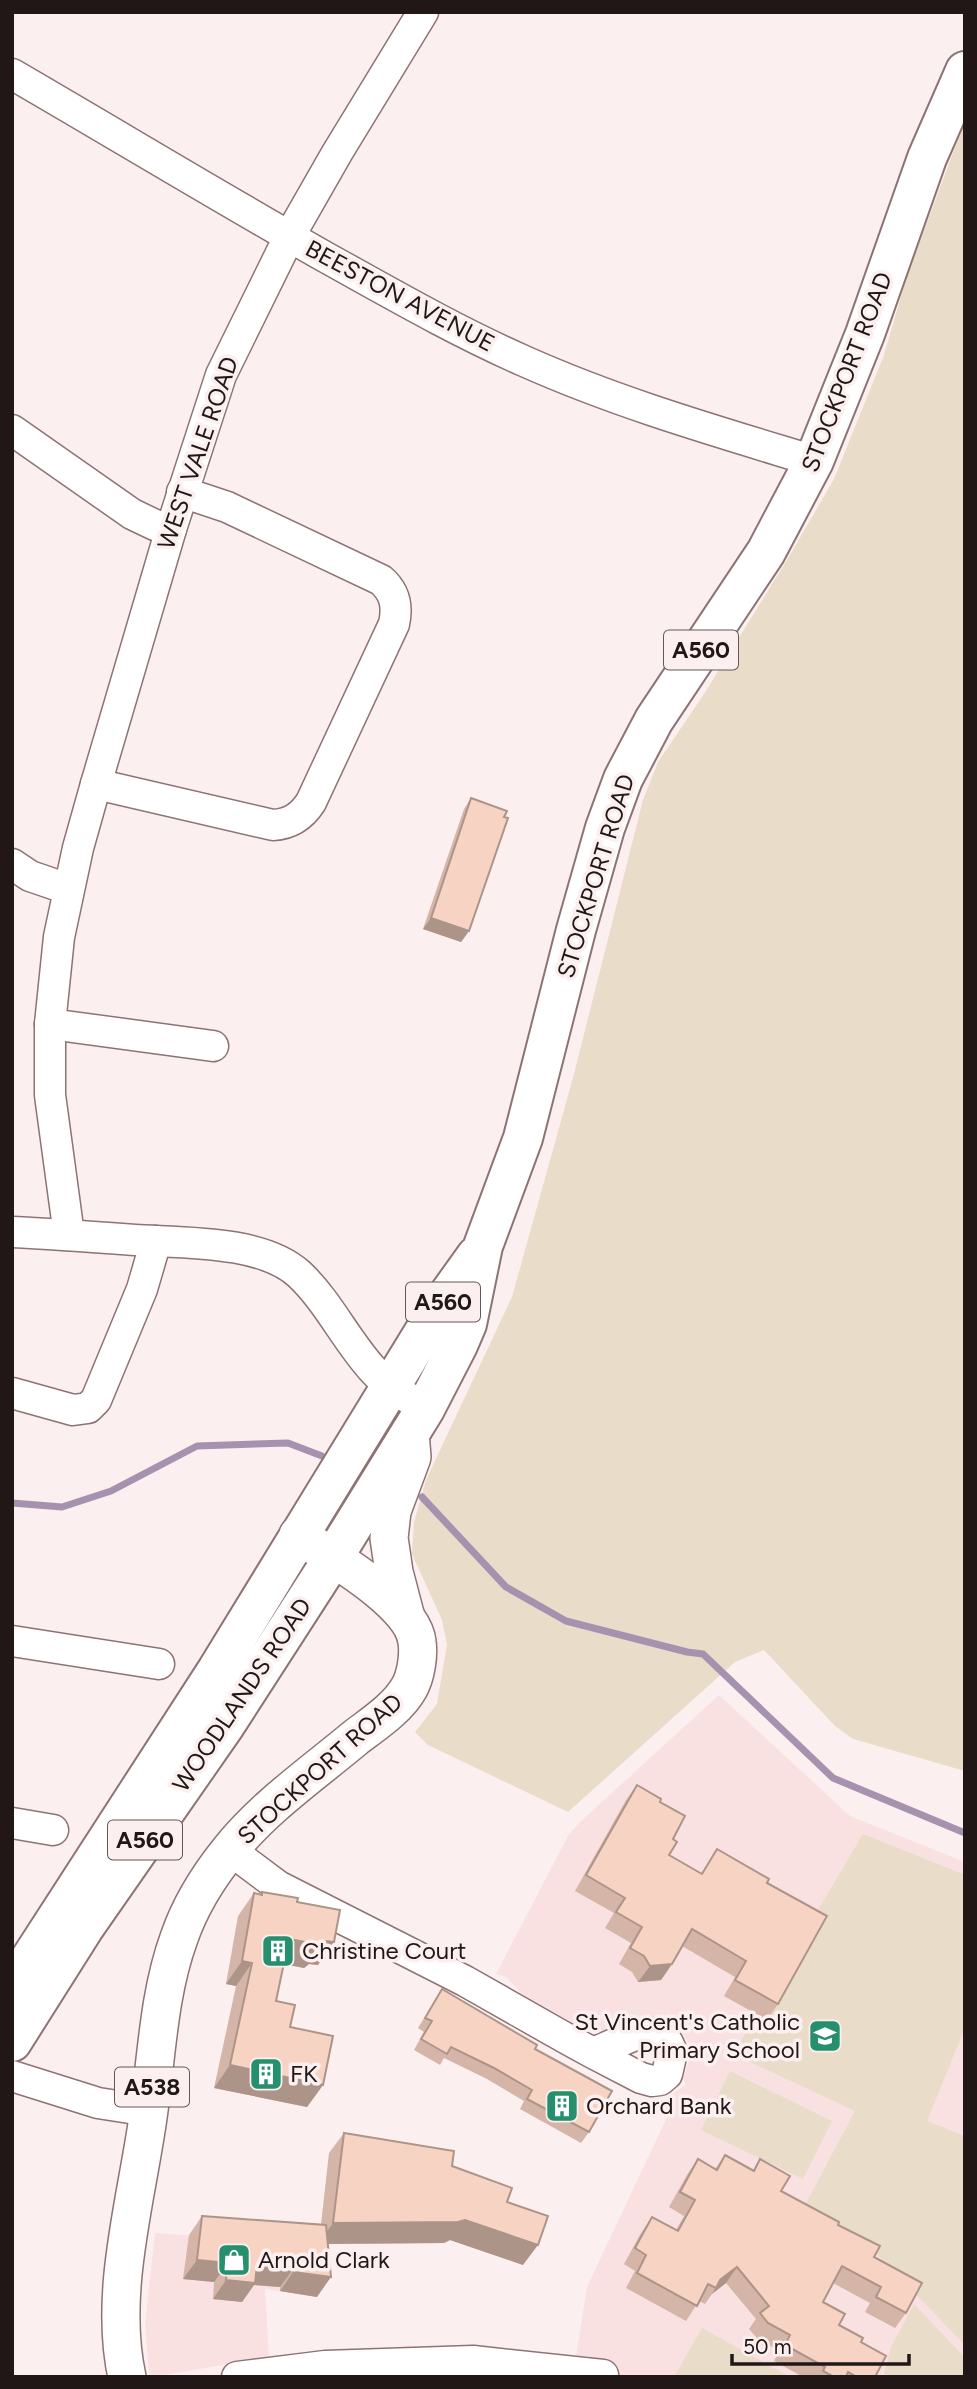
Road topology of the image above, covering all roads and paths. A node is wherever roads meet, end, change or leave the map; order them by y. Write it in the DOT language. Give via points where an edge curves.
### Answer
graph roads {
  1 [pos="423,12"];
  2 [pos="965,71"];
  3 [pos="12,74"];
  4 [pos="289,237"];
  5 [pos="12,430"];
  6 [pos="814,461"];
  7 [pos="182,492"];
  8 [pos="171,529"];
  9 [pos="96,784"];
  10 [pos="12,864"];
  11 [pos="68,889"];
  12 [pos="50,1024"];
  13 [pos="213,1046"];
  14 [pos="12,1232"];
  15 [pos="69,1236"];
  16 [pos="156,1241"];
  17 [pos="483,1246"];
  18 [pos="392,1387"];
  19 [pos="12,1393"];
  20 [pos="417,1420"];
  21 [pos="298,1535"];
  22 [pos="333,1558"];
  23 [pos="405,1614"];
  24 [pos="12,1641"];
  25 [pos="159,1664"];
  26 [pos="12,1823"];
  27 [pos="53,1830"];
  28 [pos="230,1850"];
  29 [pos="24,1987"];
  30 [pos="12,2042"];
  31 [pos="593,2053"];
  32 [pos="12,2076"];
  33 [pos="149,2111"];
  34 [pos="603,2375"];
  35 [pos="127,2377"];
  36 [pos="237,2377"];
  1 -- 4 [label="street, WEST VALE ROAD"];
  2 -- 6 [label="highway, STOCKPORT ROAD / A560" via="927,158"];
  3 -- 4 [label="street, BEESTON AVENUE"];
  4 -- 6 [label="street, BEESTON AVENUE" via="435,318 526,362 653,411"];
  4 -- 7 [label="street, WEST VALE ROAD" via="221,375"];
  5 -- 8 [label="street" via="132,514"];
  6 -- 17 [label="highway, STOCKPORT ROAD / A560" via="766,552 654,720 623,779 605,828 523,1138"];
  7 -- 8 [label="street, WEST VALE ROAD"];
  7 -- 9 [label="street" via="227,507 381,580 397,605 394,624 312,802 289,823 273,825"];
  8 -- 9 [label="street, WEST VALE ROAD"];
  9 -- 11 [label="street, WEST VALE ROAD"];
  10 -- 11 [label="street" via="30,876"];
  11 -- 12 [label="street, WEST VALE ROAD"];
  12 -- 13 [label="street"];
  12 -- 15 [label="street, WEST VALE ROAD" via="50,1095"];
  14 -- 15 [label="street"];
  15 -- 16 [label="street"];
  16 -- 18 [label="street" via="230,1247 293,1269 322,1299 373,1370"];
  16 -- 19 [label="street" via="142,1289 96,1400 83,1410 73,1410"];
  17 -- 18 [label="highway, STOCKPORT ROAD / A560"];
  17 -- 20 [label="highway, STOCKPORT ROAD / A560" via="467,1324"];
  18 -- 20 [label="street"];
  18 -- 21 [label="highway, STOCKPORT ROAD / A560"];
  20 -- 22 [label="highway, STOCKPORT ROAD / A560"];
  20 -- 23 [label="main road" via="412,1457 392,1511 389,1538"];
  21 -- 22 [label="main road, STOCKPORT ROAD / A538"];
  21 -- 29 [label="highway, WOODLANDS ROAD / A560"];
  22 -- 23 [label="main road, STOCKPORT ROAD / A538"];
  22 -- 29 [label="highway, WOODLANDS ROAD / A560" via="124,1870"];
  23 -- 28 [label="main road, STOCKPORT ROAD / A538" via="417,1641 410,1687 388,1712 255,1822"];
  24 -- 25 [label="street"];
  26 -- 27 [label="street"];
  28 -- 31 [label="street" via="278,1886"];
  28 -- 33 [label="main road, STOCKPORT ROAD / A538" via="200,1894 179,1938 164,1994"];
  29 -- 30 [label="highway, WOODLANDS ROAD / A560"];
  32 -- 33 [label="street" via="98,2103"];
  33 -- 35 [label="main road, STOCKPORT ROAD / A538" via="123,2283 121,2343"];
  34 -- 36 [label="street" via="473,2361 325,2366"];
}
